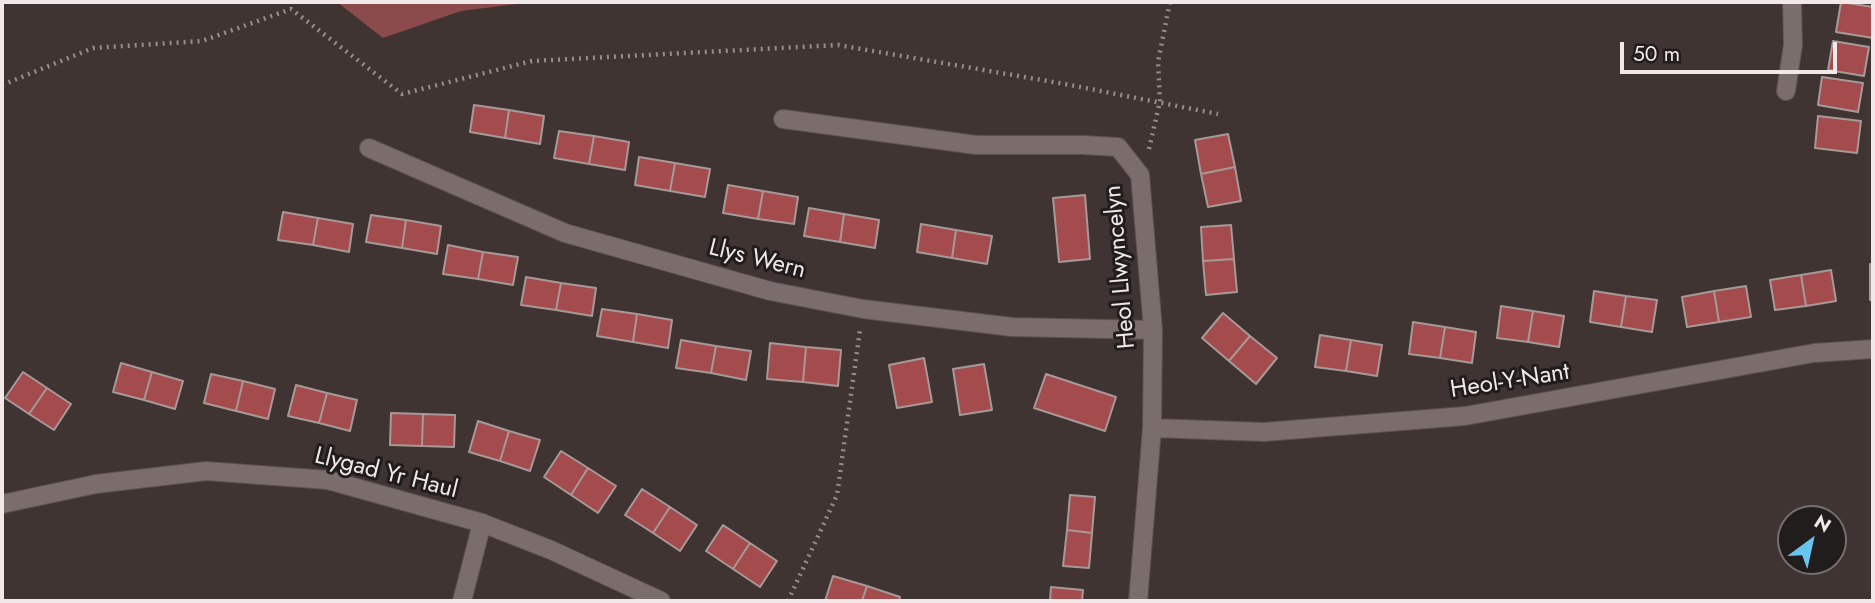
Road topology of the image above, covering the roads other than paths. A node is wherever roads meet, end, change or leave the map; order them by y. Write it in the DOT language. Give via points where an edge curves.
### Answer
graph roads {
  1 [pos="1792,2"];
  2 [pos="1786,91"];
  3 [pos="783,118"];
  4 [pos="369,148"];
  5 [pos="1153,330"];
  6 [pos="1873,349"];
  7 [pos="1152,428"];
  8 [pos="2,504"];
  9 [pos="482,523"];
  10 [pos="462,601"];
  11 [pos="662,601"];
  12 [pos="1138,601"];
  1 -- 2 [label="street" via="1793,45"];
  3 -- 5 [label="street, Heol Llwyncelyn" via="976,145 1118,147 1140,175"];
  4 -- 5 [label="street, Llys Wern" via="565,233 770,291 863,309 1012,327"];
  5 -- 7 [label="street, Heol Llwyncelyn"];
  6 -- 7 [label="street, Heol-Y-Nant" via="1814,354 1465,416 1264,432"];
  7 -- 12 [label="street, Heol Llwyncelyn"];
  8 -- 9 [label="street, Llygad Yr Haul" via="96,484 206,471 328,480"];
  9 -- 10 [label="street"];
  9 -- 11 [label="street, Llygad Yr Haul"];
}
